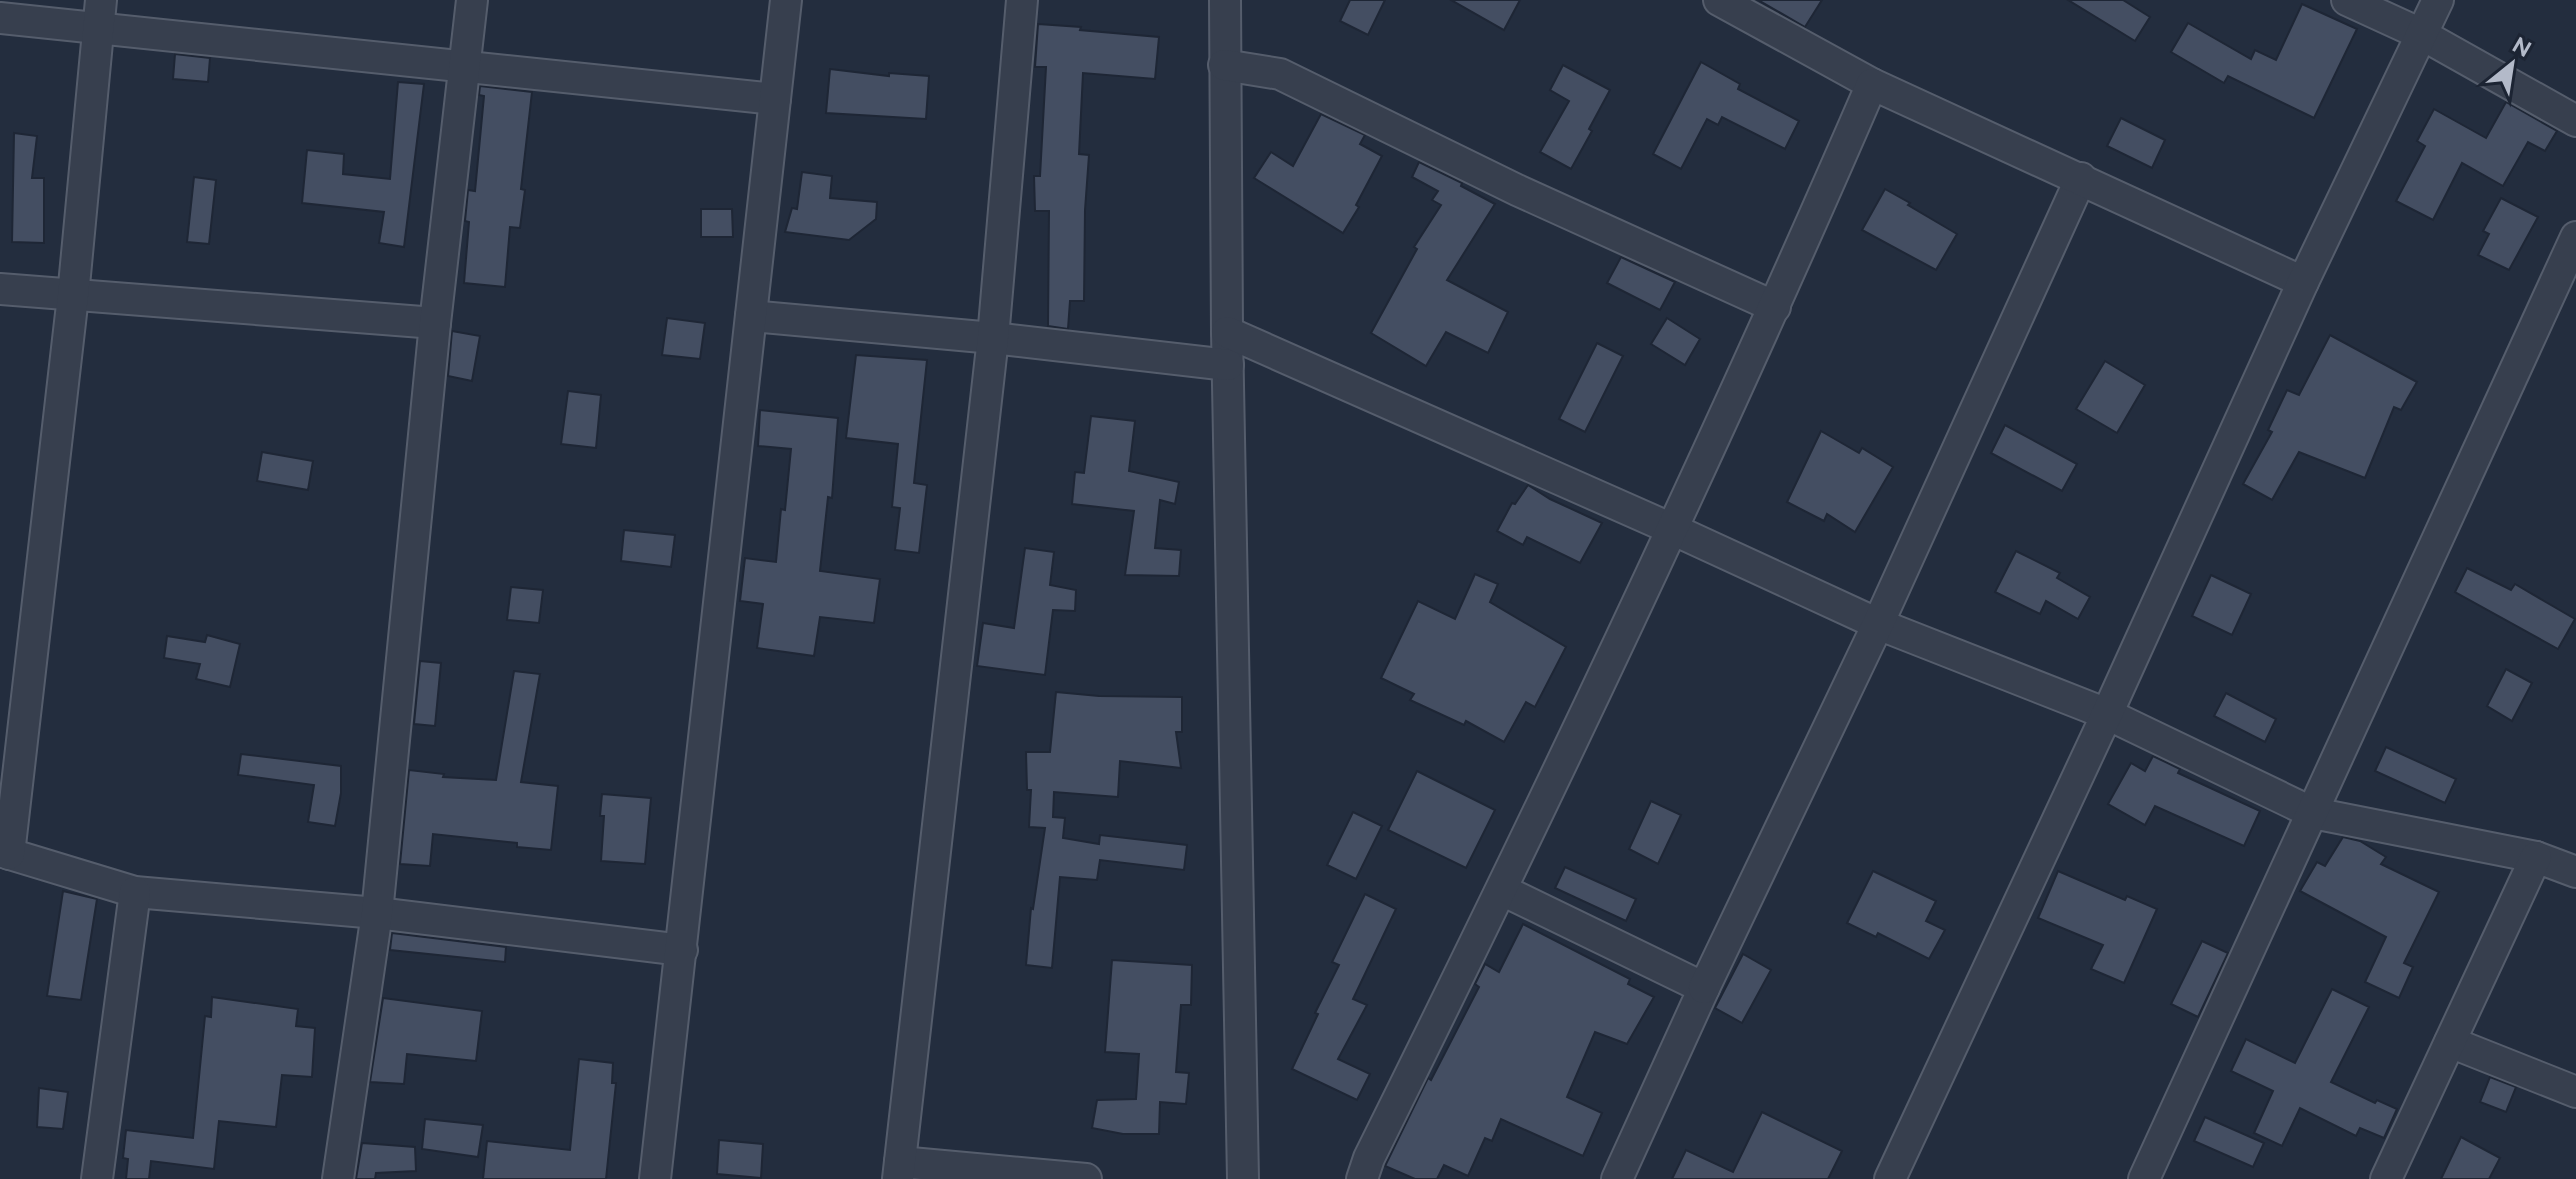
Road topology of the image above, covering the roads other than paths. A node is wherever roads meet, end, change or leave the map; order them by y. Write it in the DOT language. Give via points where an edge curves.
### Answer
graph roads {
  1 [pos="472,0"];
  2 [pos="786,0"];
  3 [pos="1022,0"];
  4 [pos="1225,0"];
  5 [pos="1719,0"];
  6 [pos="2347,0"];
  7 [pos="2438,0"];
  8 [pos="100,15"];
  9 [pos="0,18"];
  10 [pos="2421,34"];
  11 [pos="1224,65"];
  12 [pos="466,66"];
  13 [pos="1872,84"];
  14 [pos="775,99"];
  15 [pos="2576,121"];
  16 [pos="2081,178"];
  17 [pos="2576,237"];
  18 [pos="2303,282"];
  19 [pos="0,289"];
  20 [pos="73,296"];
  21 [pos="1775,307"];
  22 [pos="751,316"];
  23 [pos="435,323"];
  24 [pos="1227,332"];
  25 [pos="993,338"];
  26 [pos="1228,365"];
  27 [pos="1672,529"];
  28 [pos="1878,624"];
  29 [pos="2107,714"];
  30 [pos="2313,813"];
  31 [pos="4,853"];
  32 [pos="2536,857"];
  33 [pos="2576,872"];
  34 [pos="1502,890"];
  35 [pos="135,892"];
  36 [pos="377,913"];
  37 [pos="682,950"];
  38 [pos="1704,988"];
  39 [pos="2450,1042"];
  40 [pos="2576,1092"];
  41 [pos="899,1171"];
  42 [pos="97,1179"];
  43 [pos="338,1179"];
  44 [pos="655,1179"];
  45 [pos="1086,1179"];
  46 [pos="1243,1179"];
  47 [pos="1362,1179"];
  48 [pos="1617,1179"];
  49 [pos="1890,1179"];
  50 [pos="2144,1179"];
  51 [pos="2386,1179"];
  1 -- 12 [label="street"];
  2 -- 14 [label="street"];
  3 -- 25 [label="street"];
  4 -- 11 [label="street"];
  5 -- 13 [label="street"];
  6 -- 10 [label="street"];
  7 -- 10 [label="street"];
  8 -- 9 [label="street"];
  8 -- 12 [label="street"];
  8 -- 20 [label="street"];
  10 -- 15 [label="street"];
  10 -- 18 [label="street"];
  11 -- 21 [label="street" via="1280,74 1517,190"];
  11 -- 24 [label="street"];
  12 -- 14 [label="street"];
  12 -- 23 [label="street"];
  13 -- 16 [label="street"];
  13 -- 21 [label="street"];
  14 -- 22 [label="street"];
  16 -- 18 [label="street"];
  16 -- 28 [label="street"];
  17 -- 30 [label="street"];
  18 -- 29 [label="street"];
  19 -- 20 [label="street"];
  20 -- 23 [label="street"];
  20 -- 31 [label="street"];
  21 -- 27 [label="street"];
  22 -- 25 [label="street"];
  22 -- 37 [label="street"];
  23 -- 36 [label="street"];
  24 -- 26 [label="street"];
  24 -- 27 [label="street"];
  25 -- 26 [label="street"];
  25 -- 41 [label="street"];
  26 -- 46 [label="street"];
  27 -- 28 [label="street"];
  27 -- 34 [label="street"];
  28 -- 29 [label="street"];
  28 -- 38 [label="street"];
  29 -- 30 [label="street"];
  29 -- 49 [label="street"];
  30 -- 32 [label="street"];
  30 -- 50 [label="street"];
  31 -- 35 [label="street"];
  32 -- 33 [label="street"];
  32 -- 39 [label="street"];
  34 -- 38 [label="street"];
  34 -- 47 [label="street"];
  35 -- 36 [label="street"];
  35 -- 42 [label="street"];
  36 -- 37 [label="street"];
  36 -- 43 [label="street"];
  37 -- 44 [label="street"];
  38 -- 48 [label="street"];
  39 -- 40 [label="street"];
  39 -- 51 [label="street"];
  41 -- 45 [label="street"];
}
